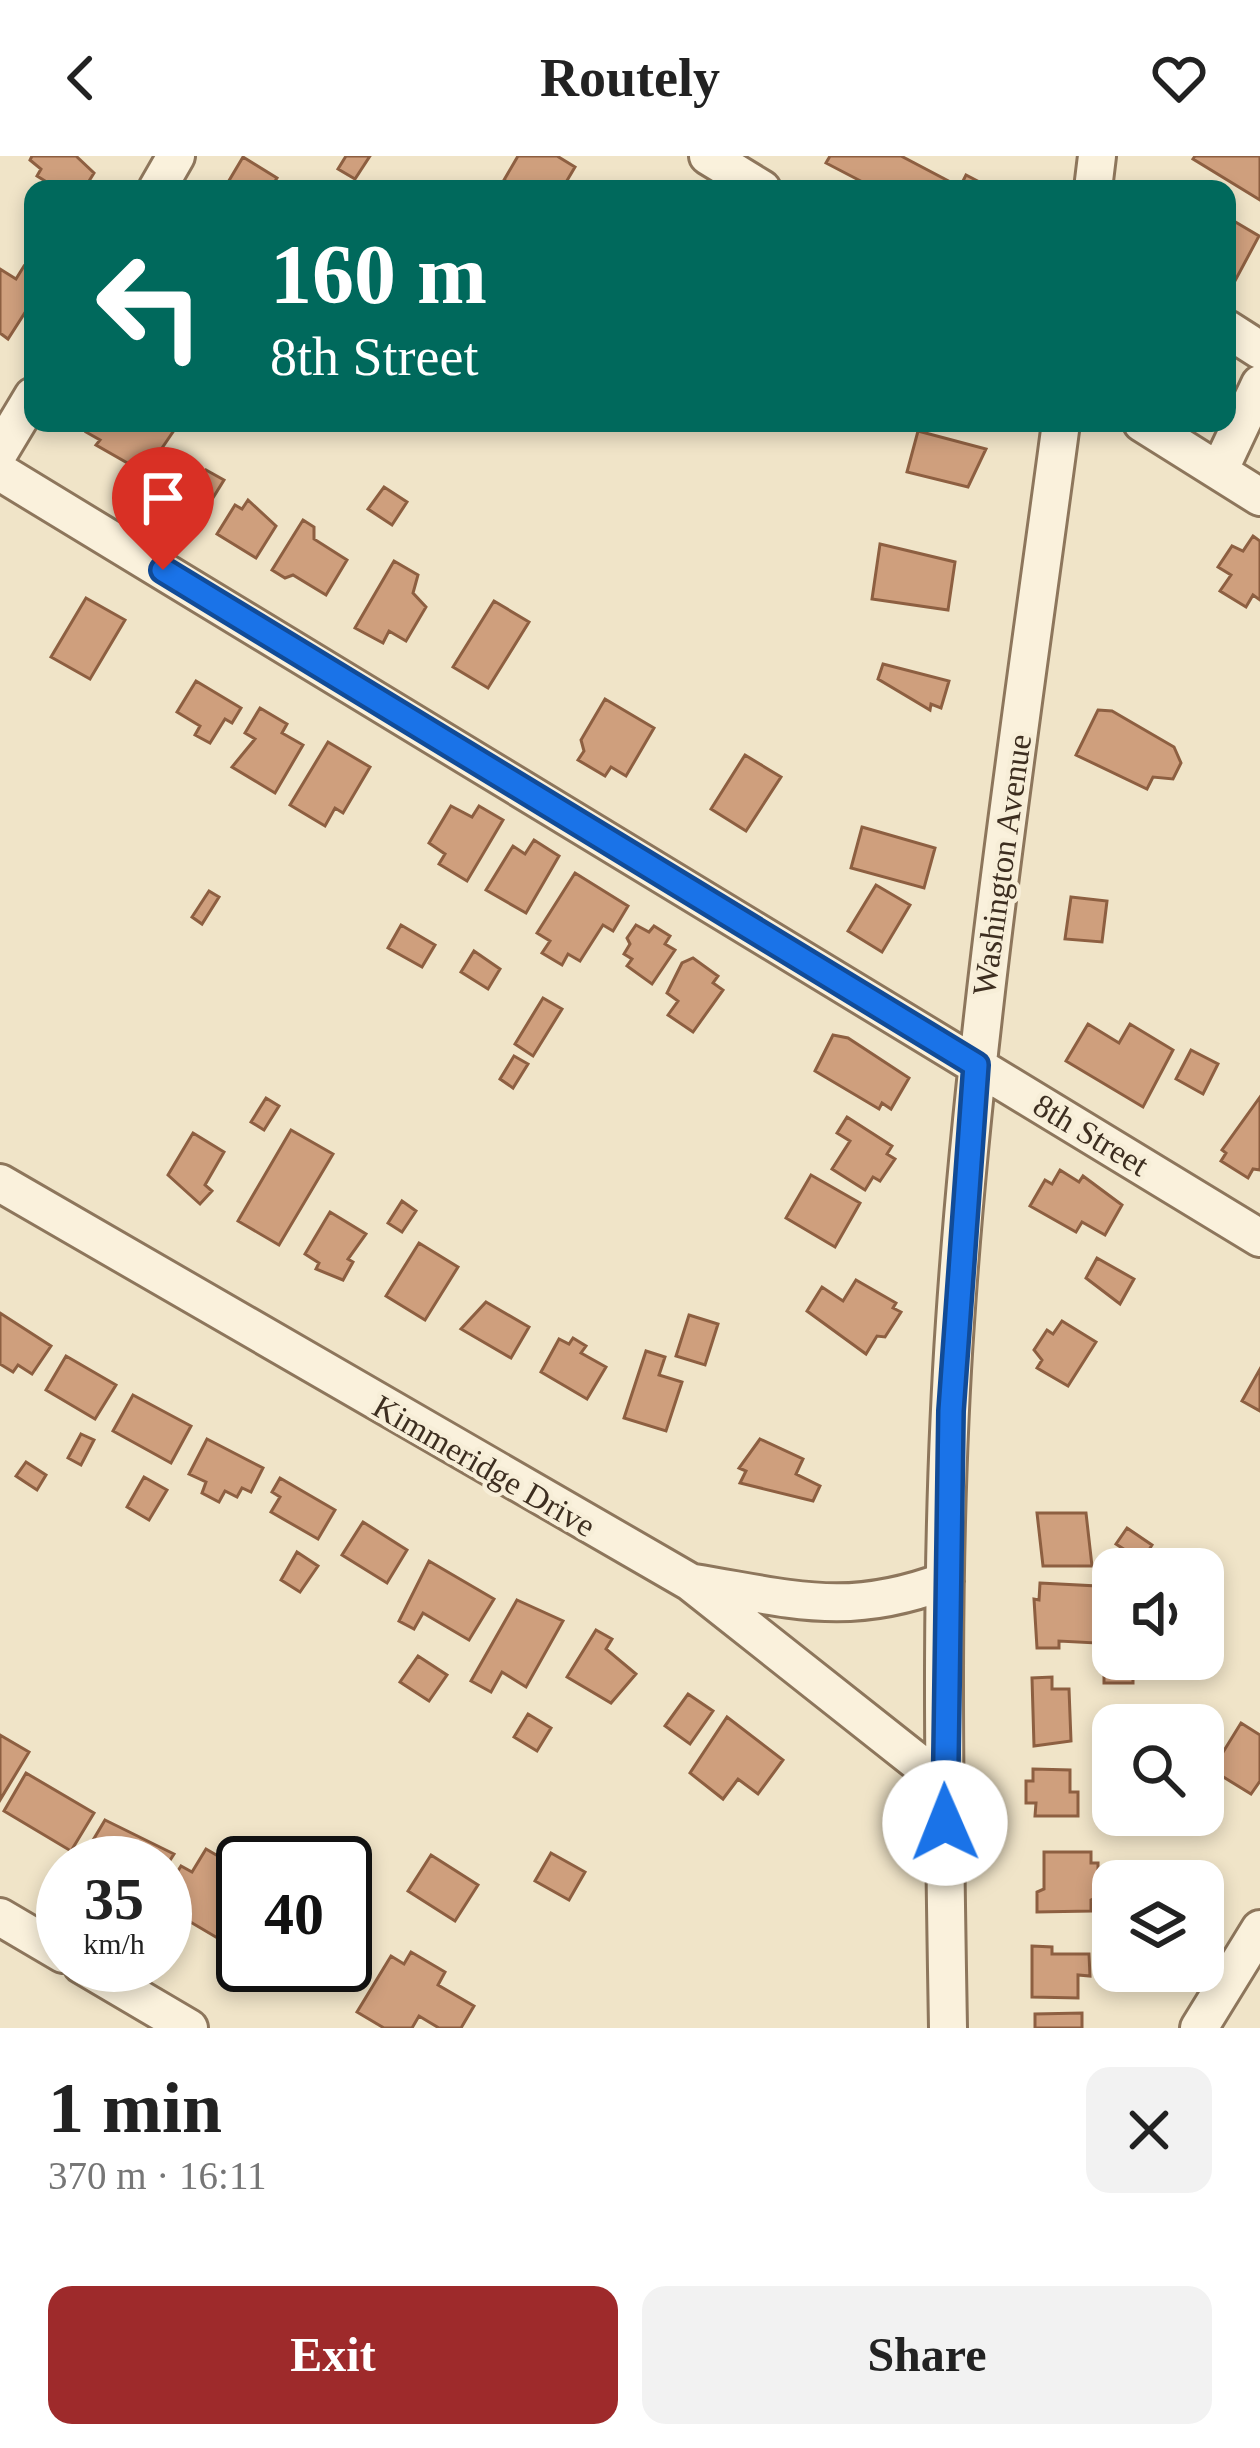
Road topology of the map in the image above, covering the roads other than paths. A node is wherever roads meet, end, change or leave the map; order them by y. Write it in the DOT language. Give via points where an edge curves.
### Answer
graph roads {
  1 [pos="708,156"];
  2 [pos="747,180"];
  3 [pos="1260,383"];
  4 [pos="24,410"];
  5 [pos="1060,432"];
  6 [pos="1156,432"];
  7 [pos="0,451"];
  8 [pos="1219,471"];
  9 [pos="0,472"];
  10 [pos="1260,497"];
  11 [pos="976,1065"];
  12 [pos="0,1183"];
  13 [pos="1260,1238"];
  14 [pos="945,1581"];
  15 [pos="690,1582"];
  16 [pos="944,1783"];
  17 [pos="0,1917"];
  18 [pos="1260,1929"];
  19 [pos="36,1938"];
  20 [pos="128,1992"];
  21 [pos="189,2028"];
  22 [pos="948,2028"];
  23 [pos="1199,2028"];
  1 -- 2 [label="street"];
  3 -- 8 [label="street"];
  4 -- 7 [label="street"];
  5 -- 11 [label="street, Washington Avenue"];
  6 -- 8 [label="street"];
  8 -- 10 [label="street"];
  9 -- 11 [label="street, 8th Street"];
  11 -- 13 [label="street, 8th Street"];
  11 -- 14 [label="street, Washington Avenue"];
  12 -- 15 [label="street, Kimmeridge Drive"];
  14 -- 15 [label="street" via="895,1600 837,1607"];
  14 -- 16 [label="street, Washington Avenue"];
  15 -- 16 [label="street, Kimmeridge Drive"];
  16 -- 22 [label="street, Washington Avenue"];
  17 -- 19 [label="street"];
  18 -- 23 [label="street"];
  20 -- 21 [label="street"];
}
